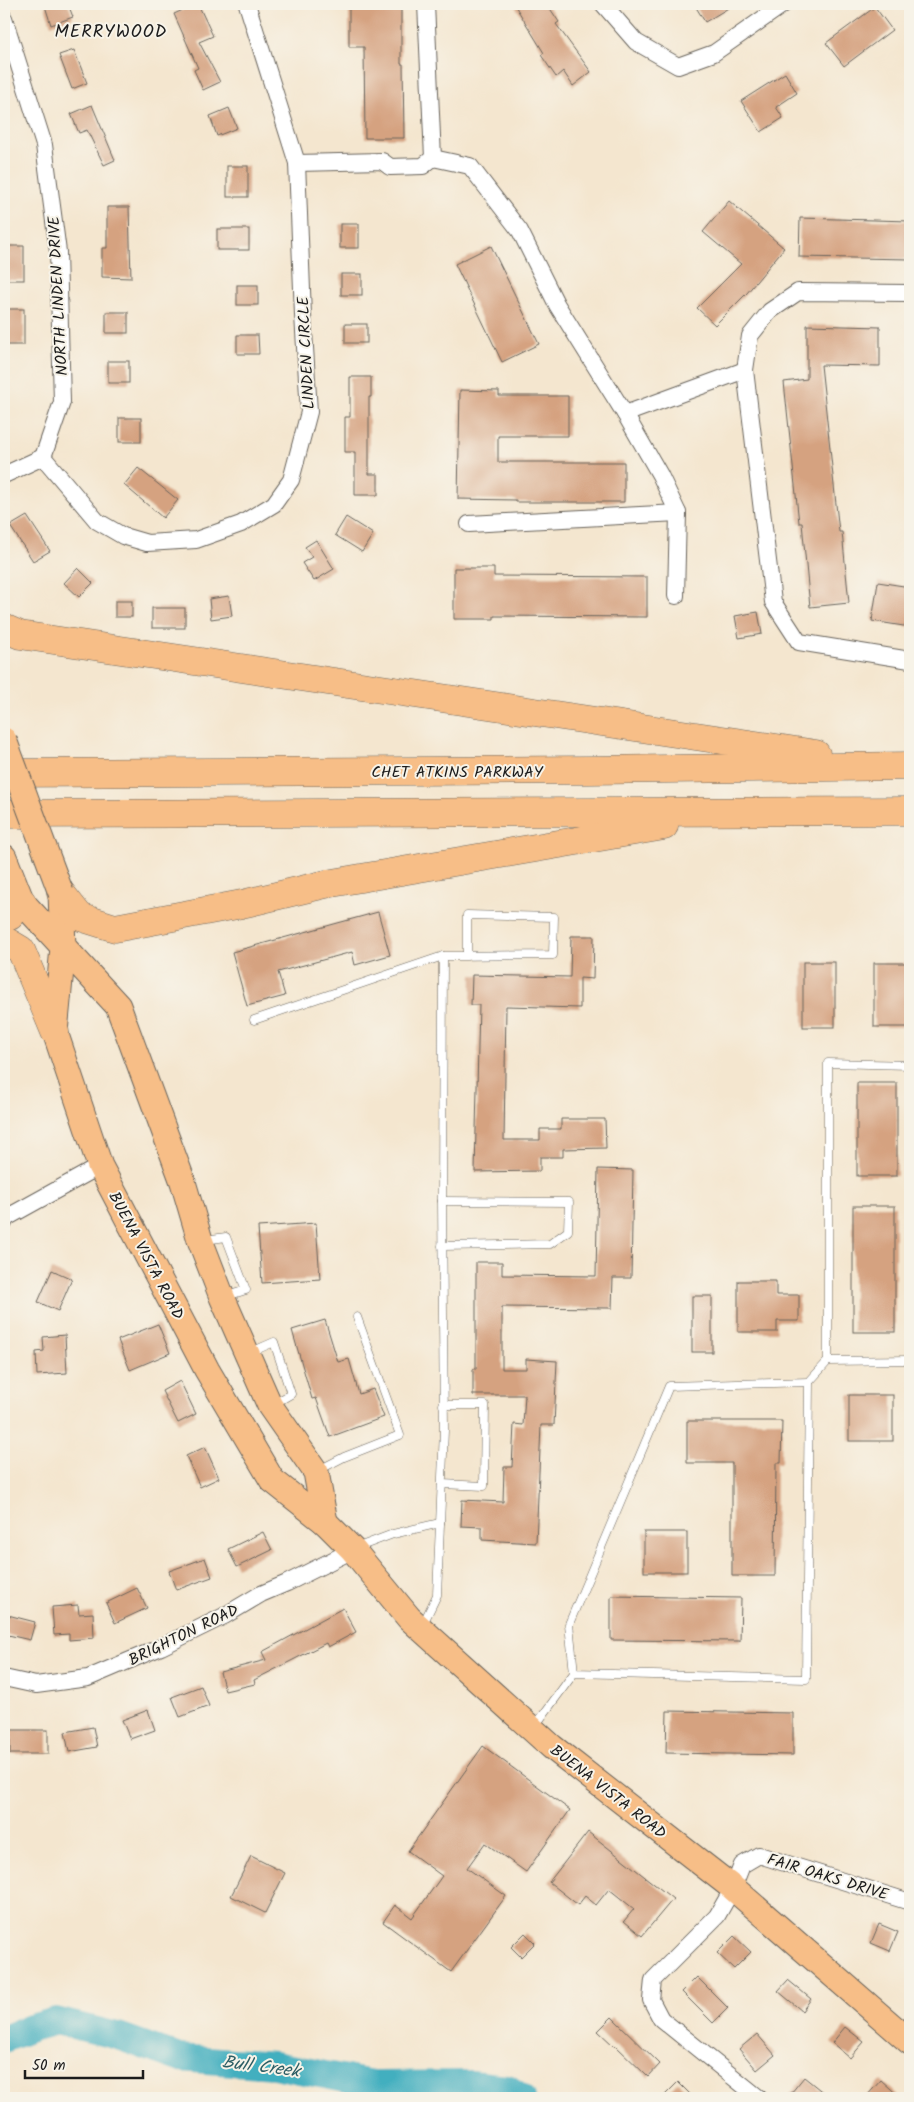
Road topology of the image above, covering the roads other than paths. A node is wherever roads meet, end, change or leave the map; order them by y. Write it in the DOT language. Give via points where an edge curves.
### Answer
graph roads {
  1 [pos="247,4"];
  2 [pos="426,4"];
  3 [pos="603,4"];
  4 [pos="784,4"];
  5 [pos="4,18"];
  6 [pos="433,158"];
  7 [pos="297,163"];
  8 [pos="910,293"];
  9 [pos="745,370"];
  10 [pos="625,414"];
  11 [pos="43,457"];
  12 [pos="4,475"];
  13 [pos="678,514"];
  14 [pos="469,524"];
  15 [pos="676,596"];
  16 [pos="4,628"];
  17 [pos="910,660"];
  18 [pos="4,740"];
  19 [pos="904,766"];
  20 [pos="4,773"];
  21 [pos="910,811"];
  22 [pos="4,814"];
  23 [pos="4,857"];
  24 [pos="61,893"];
  25 [pos="13,909"];
  26 [pos="4,940"];
  27 [pos="63,948"];
  28 [pos="443,956"];
  29 [pos="467,956"];
  30 [pos="254,1020"];
  31 [pos="55,1032"];
  32 [pos="910,1066"];
  33 [pos="100,1166"];
  34 [pos="442,1201"];
  35 [pos="4,1219"];
  36 [pos="442,1246"];
  37 [pos="357,1317"];
  38 [pos="910,1360"];
  39 [pos="828,1361"];
  40 [pos="809,1382"];
  41 [pos="443,1405"];
  42 [pos="316,1472"];
  43 [pos="442,1484"];
  44 [pos="325,1522"];
  45 [pos="440,1523"];
  46 [pos="352,1550"];
  47 [pos="421,1629"];
  48 [pos="574,1673"];
  49 [pos="4,1678"];
  50 [pos="532,1730"];
  51 [pos="733,1888"];
  52 [pos="910,1902"];
  53 [pos="908,2036"];
  54 [pos="759,2098"];
  1 -- 7 [label="street, LINDEN CIRCLE"];
  2 -- 6 [label="street"];
  3 -- 4 [label="street" via="636,42 678,66 714,53"];
  5 -- 11 [label="street, NORTH LINDEN DRIVE" via="44,145 58,252 62,402"];
  6 -- 7 [label="street" via="423,166 390,167 382,161"];
  6 -- 10 [label="street" via="470,166 520,231 557,305"];
  7 -- 11 [label="street, LINDEN CIRCLE" via="309,412 291,480 274,504 241,524 196,540 147,543 123,536 97,521"];
  8 -- 9 [label="street" via="798,292 770,310 750,336"];
  9 -- 10 [label="street"];
  9 -- 17 [label="street" via="773,602 799,642"];
  10 -- 13 [label="street"];
  11 -- 12 [label="street"];
  13 -- 14 [label="street"];
  13 -- 15 [label="street"];
  16 -- 19 [label="highway" via="20,635"];
  18 -- 24 [label="main road, BUENA VISTA ROAD, bridge"];
  19 -- 20 [label="highway, CHET ATKINS PARKWAY"];
  21 -- 22 [label="highway"];
  21 -- 24 [label="highway" via="652,827 326,884 115,928 80,917"];
  23 -- 25 [label="main road"];
  24 -- 27 [label="main road, BUENA VISTA ROAD"];
  25 -- 27 [label="main road"];
  26 -- 31 [label="highway" via="21,950"];
  27 -- 31 [label="main road, BUENA VISTA ROAD"];
  27 -- 42 [label="main road" via="118,1006 222,1297 270,1406"];
  28 -- 29 [label="lane"];
  28 -- 30 [label="lane"];
  28 -- 34 [label="lane"];
  29 -- 29 [label="lane" via="553,955 554,916 467,915"];
  31 -- 33 [label="main road, BUENA VISTA ROAD"];
  32 -- 39 [label="lane" via="828,1062"];
  33 -- 35 [label="street"];
  33 -- 44 [label="main road, BUENA VISTA ROAD" via="207,1370 272,1480"];
  34 -- 36 [label="lane"];
  34 -- 36 [label="lane" via="569,1202 568,1231 550,1244"];
  36 -- 41 [label="lane"];
  37 -- 42 [label="lane" via="400,1435"];
  38 -- 39 [label="lane"];
  39 -- 40 [label="lane"];
  40 -- 48 [label="lane" via="669,1386 569,1624"];
  40 -- 48 [label="lane" via="806,1679"];
  41 -- 43 [label="lane"];
  41 -- 43 [label="lane" via="485,1405 484,1486"];
  42 -- 44 [label="main road"];
  43 -- 45 [label="lane"];
  44 -- 46 [label="main road, BUENA VISTA ROAD"];
  45 -- 46 [label="lane" via="393,1534"];
  45 -- 47 [label="lane" via="437,1595"];
  46 -- 47 [label="main road, BUENA VISTA ROAD"];
  46 -- 49 [label="street, BRIGHTON ROAD" via="169,1643 88,1678 36,1685"];
  47 -- 50 [label="main road, BUENA VISTA ROAD"];
  48 -- 50 [label="lane"];
  50 -- 51 [label="main road, BUENA VISTA ROAD"];
  51 -- 52 [label="street, FAIR OAKS DRIVE" via="742,1865 759,1855"];
  51 -- 53 [label="main road, BUENA VISTA ROAD"];
  51 -- 54 [label="street, FAIR OAKS DRIVE" via="717,1916 653,1980 651,2000 662,2019"];
}
